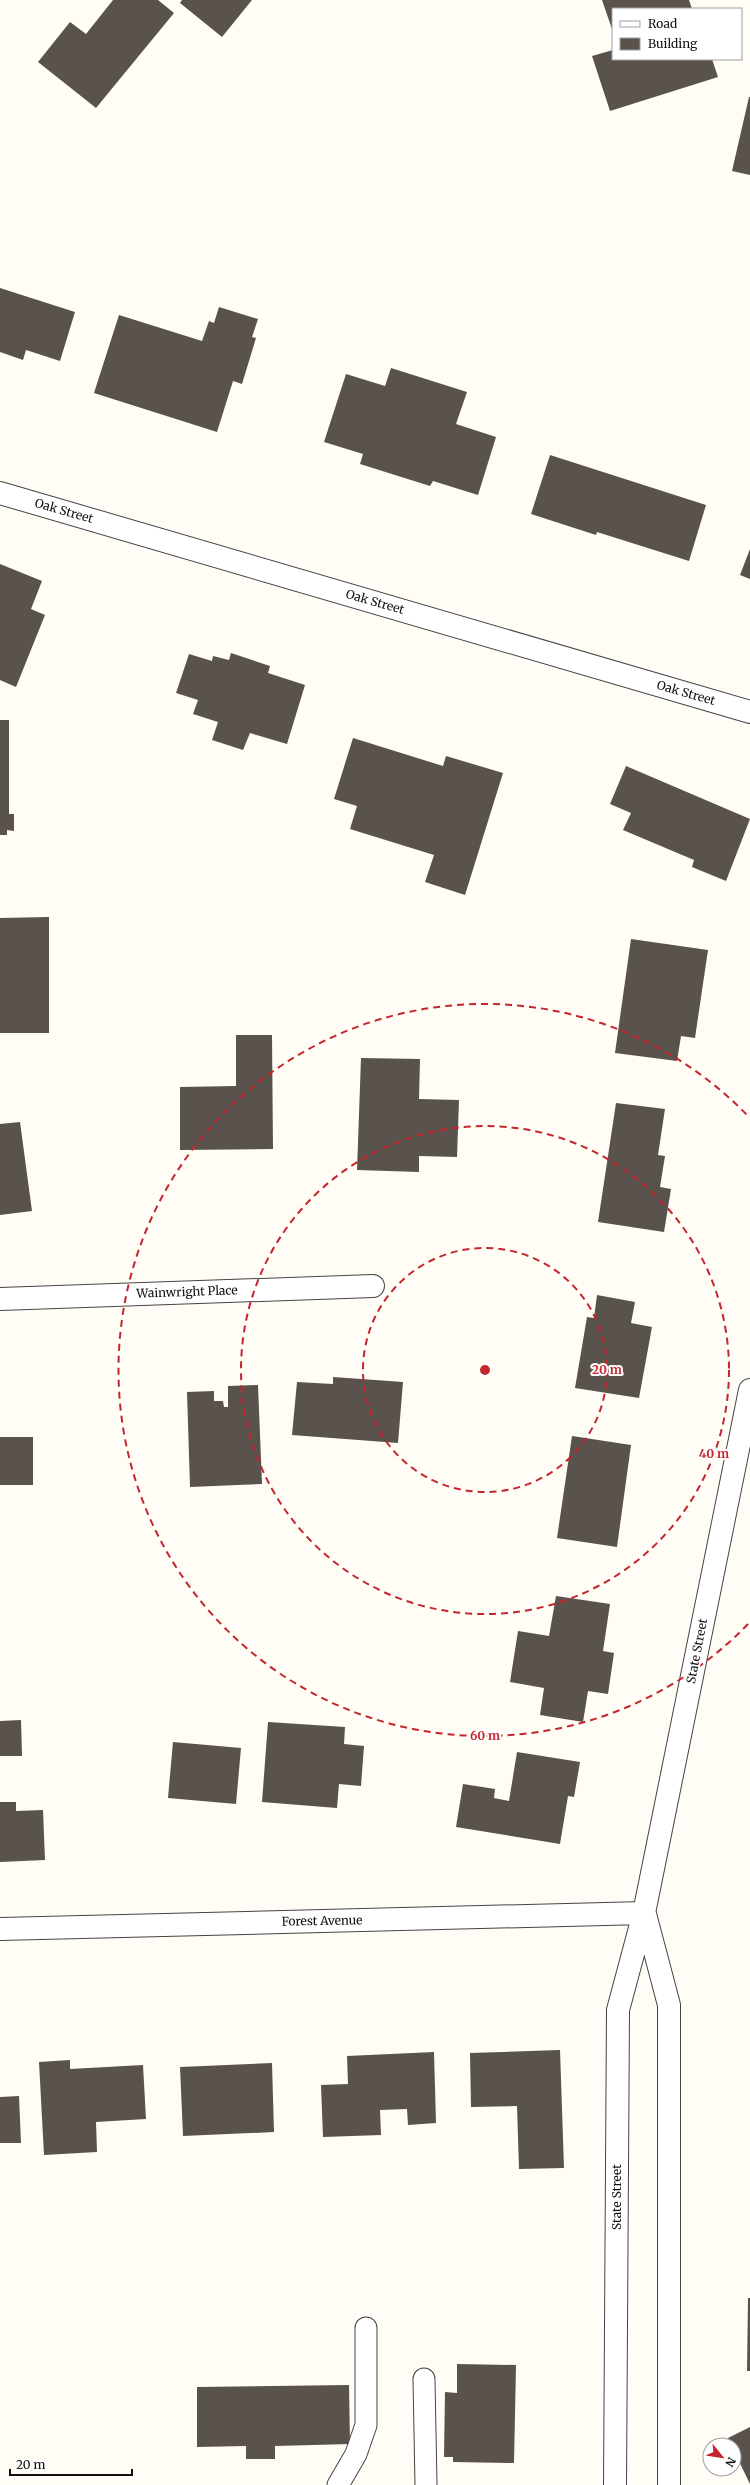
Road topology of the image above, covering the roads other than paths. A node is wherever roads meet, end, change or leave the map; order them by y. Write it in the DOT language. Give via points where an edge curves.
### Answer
graph roads {
  1 [pos="0,493"];
  2 [pos="750,712"];
  3 [pos="373,1286"];
  4 [pos="0,1299"];
  5 [pos="750,1390"];
  6 [pos="644,1913"];
  7 [pos="0,1929"];
  8 [pos="366,2328"];
  9 [pos="424,2380"];
  10 [pos="338,2485"];
  11 [pos="426,2485"];
  12 [pos="615,2485"];
  13 [pos="669,2485"];
  1 -- 2 [label="street, Oak Street"];
  3 -- 4 [label="street, Wainwright Place"];
  5 -- 6 [label="street, State Street"];
  6 -- 7 [label="street, Forest Avenue"];
  6 -- 12 [label="street, State Street" via="618,2010"];
  6 -- 13 [label="street, State Street" via="669,2005"];
  8 -- 10 [label="lane" via="366,2425 356,2454"];
  9 -- 11 [label="lane"];
}
